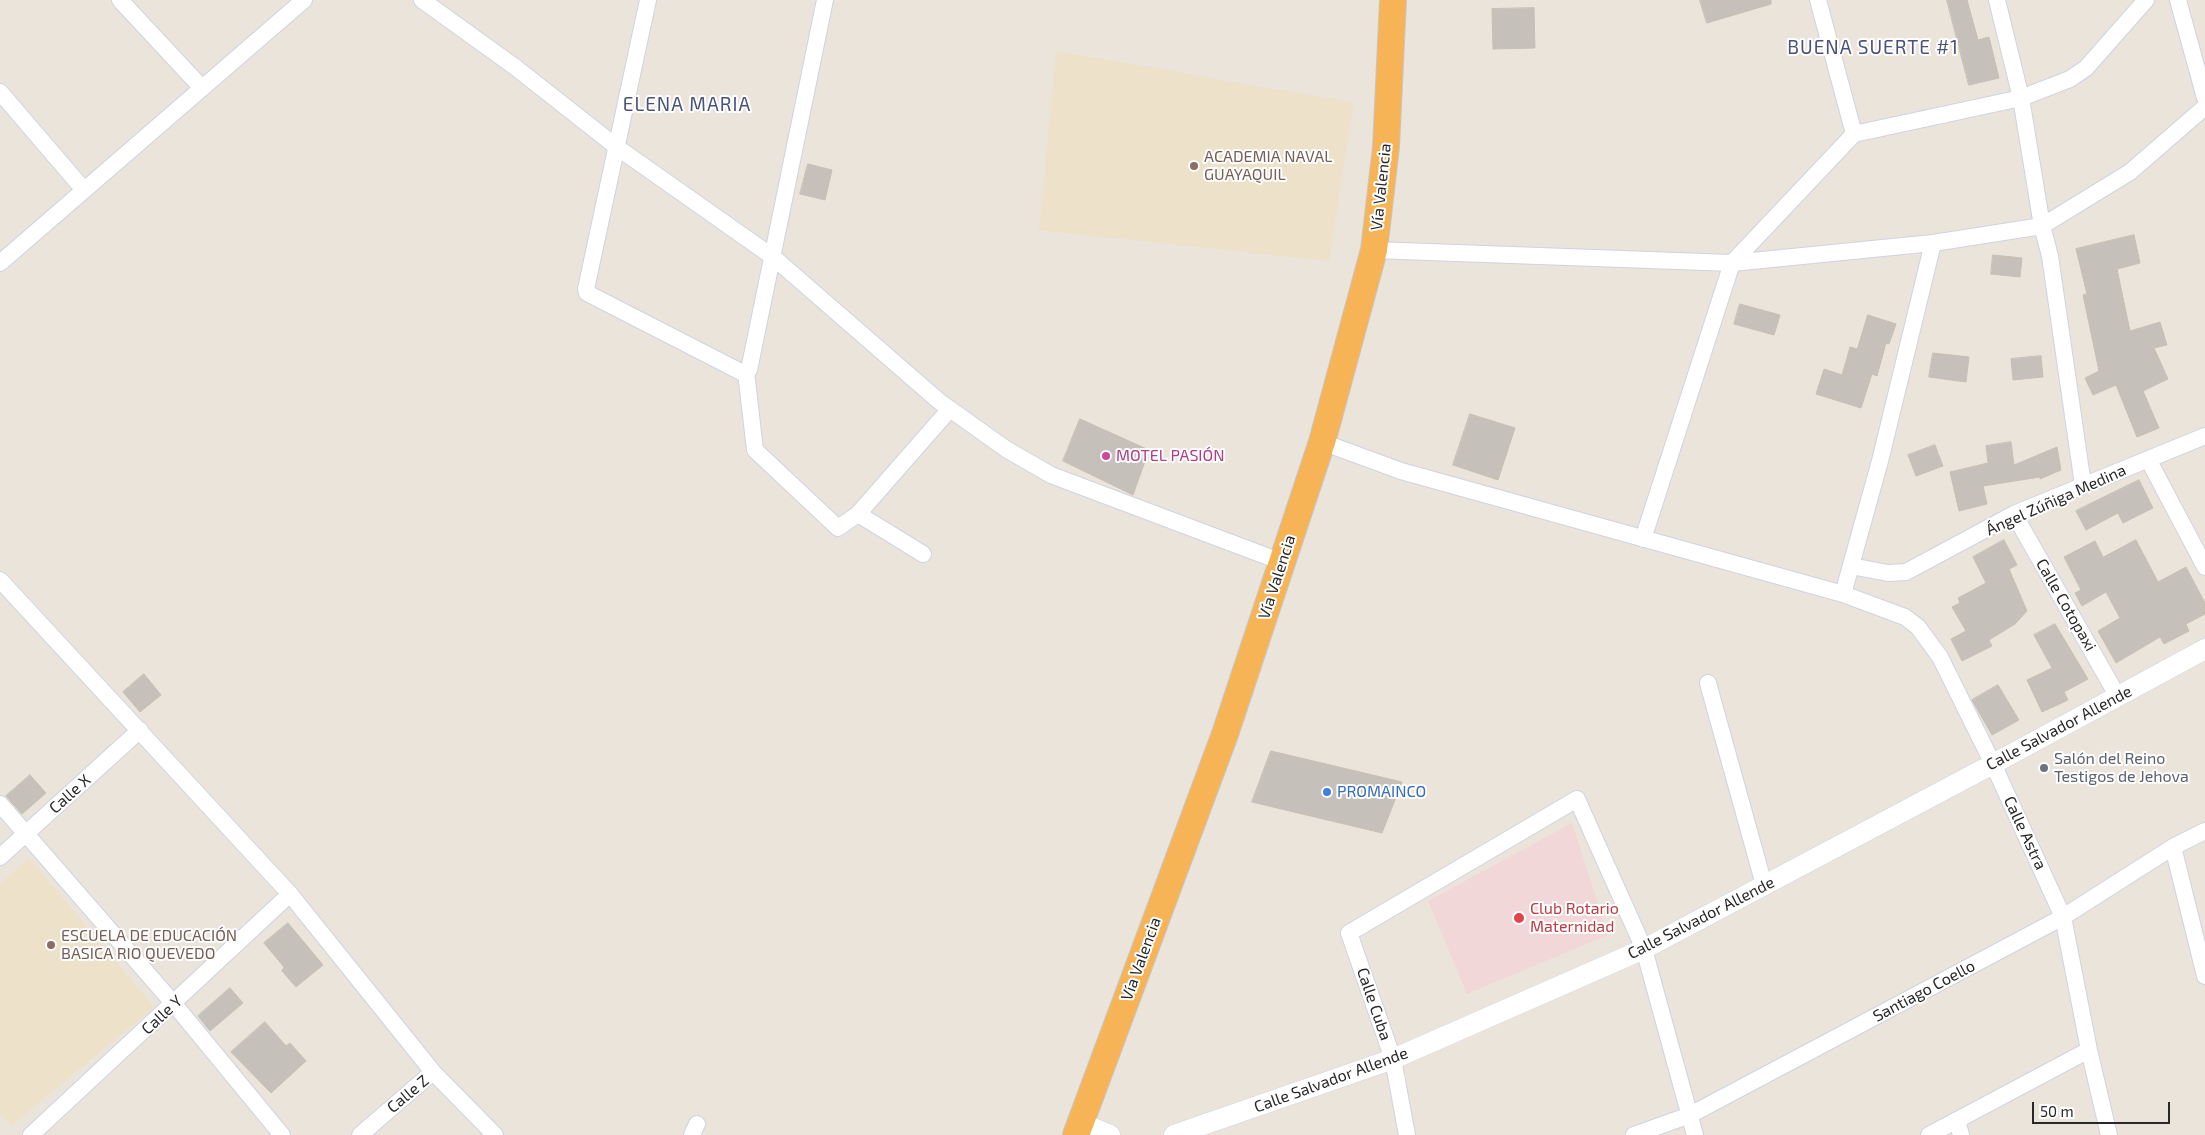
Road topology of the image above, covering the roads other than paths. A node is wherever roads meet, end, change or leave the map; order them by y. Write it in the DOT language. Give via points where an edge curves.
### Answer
graph roads {
  1 [pos="120,0"];
  2 [pos="304,0"];
  3 [pos="422,0"];
  4 [pos="648,0"];
  5 [pos="826,0"];
  6 [pos="1392,0"];
  7 [pos="1818,0"];
  8 [pos="1997,0"];
  9 [pos="2146,0"];
  10 [pos="2178,0"];
  11 [pos="202,88"];
  12 [pos="0,92"];
  13 [pos="2021,98"];
  14 [pos="2205,98"];
  15 [pos="2205,107"];
  16 [pos="1854,134"];
  17 [pos="618,148"];
  18 [pos="84,190"];
  19 [pos="2042,226"];
  20 [pos="1933,243"];
  21 [pos="1374,250"];
  22 [pos="773,257"];
  23 [pos="0,263"];
  24 [pos="1732,263"];
  25 [pos="746,372"];
  26 [pos="950,409"];
  27 [pos="2205,436"];
  28 [pos="1322,442"];
  29 [pos="2148,459"];
  30 [pos="2083,485"];
  31 [pos="858,514"];
  32 [pos="2014,514"];
  33 [pos="1643,539"];
  34 [pos="923,554"];
  35 [pos="1282,562"];
  36 [pos="1851,566"];
  37 [pos="2205,567"];
  38 [pos="0,580"];
  39 [pos="1843,594"];
  40 [pos="2205,649"];
  41 [pos="1708,683"];
  42 [pos="2118,697"];
  43 [pos="140,730"];
  44 [pos="1993,764"];
  45 [pos="0,804"];
  46 [pos="2205,831"];
  47 [pos="27,834"];
  48 [pos="2173,846"];
  49 [pos="0,857"];
  50 [pos="1764,885"];
  51 [pos="290,894"];
  52 [pos="2063,917"];
  53 [pos="1644,949"];
  54 [pos="2205,976"];
  55 [pos="174,1004"];
  56 [pos="2089,1050"];
  57 [pos="1393,1059"];
  58 [pos="433,1072"];
  59 [pos="1690,1115"];
  60 [pos="1959,1127"];
  61 [pos="1079,1129"];
  62 [pos="31,1135"];
  63 [pos="282,1135"];
  64 [pos="360,1135"];
  65 [pos="495,1135"];
  66 [pos="1110,1135"];
  67 [pos="1174,1135"];
  68 [pos="1407,1135"];
  69 [pos="1634,1135"];
  70 [pos="1695,1135"];
  71 [pos="1929,1135"];
  72 [pos="2109,1135"];
  1 -- 11 [label="street"];
  2 -- 11 [label="street"];
  3 -- 17 [label="street" via="515,67"];
  4 -- 17 [label="street"];
  5 -- 22 [label="street"];
  6 -- 21 [label="highway, Vía Valencia" via="1386,147"];
  7 -- 16 [label="street"];
  8 -- 13 [label="street"];
  9 -- 13 [label="street" via="2086,68 2070,80"];
  10 -- 14 [label="street"];
  11 -- 18 [label="street"];
  12 -- 18 [label="street"];
  13 -- 16 [label="street"];
  13 -- 19 [label="street"];
  15 -- 19 [label="street" via="2130,172"];
  16 -- 24 [label="street"];
  17 -- 22 [label="street"];
  17 -- 25 [label="street" via="586,284 587,293"];
  18 -- 23 [label="street"];
  19 -- 20 [label="street"];
  19 -- 30 [label="street" via="2050,256"];
  20 -- 24 [label="street"];
  20 -- 36 [label="street"];
  21 -- 24 [label="street"];
  21 -- 28 [label="highway, Vía Valencia"];
  22 -- 25 [label="street"];
  22 -- 26 [label="street"];
  24 -- 33 [label="street"];
  25 -- 31 [label="street" via="755,450 838,528"];
  26 -- 31 [label="street"];
  26 -- 35 [label="street" via="1006,449 1051,475"];
  27 -- 29 [label="street, Ángel Zúñiga Medina"];
  28 -- 33 [label="street, Calle Astra" via="1401,471"];
  28 -- 35 [label="highway, Vía Valencia"];
  29 -- 30 [label="street, Ángel Zúñiga Medina"];
  29 -- 37 [label="street"];
  30 -- 32 [label="street, Ángel Zúñiga Medina"];
  31 -- 34 [label="street"];
  32 -- 36 [label="street, Ángel Zúñiga Medina" via="1906,572 1888,574"];
  32 -- 42 [label="street, Calle Cotopaxi"];
  33 -- 39 [label="street, Calle Astra"];
  35 -- 61 [label="highway, Vía Valencia" via="1225,734"];
  36 -- 39 [label="street"];
  38 -- 43 [label="street"];
  39 -- 44 [label="street, Calle Astra" via="1906,617 1918,627 1940,657"];
  40 -- 42 [label="street, Calle Salvador Allende"];
  41 -- 50 [label="street"];
  42 -- 44 [label="street, Calle Salvador Allende"];
  43 -- 47 [label="street, Calle X"];
  43 -- 51 [label="street"];
  44 -- 50 [label="street, Calle Salvador Allende"];
  44 -- 52 [label="street, Calle Astra"];
  45 -- 47 [label="street"];
  46 -- 48 [label="street, Santiago Coello"];
  47 -- 49 [label="street, Calle X"];
  47 -- 55 [label="street"];
  48 -- 52 [label="street, Santiago Coello"];
  48 -- 54 [label="street"];
  50 -- 53 [label="street, Calle Salvador Allende"];
  51 -- 55 [label="street, Calle Y"];
  51 -- 58 [label="street"];
  52 -- 56 [label="street, Calle Astra"];
  52 -- 59 [label="street, Santiago Coello"];
  53 -- 57 [label="street, Calle Salvador Allende"];
  53 -- 57 [label="street, Calle Cuba" via="1577,799 1349,933"];
  53 -- 59 [label="street"];
  55 -- 62 [label="street, Calle Y"];
  55 -- 63 [label="street"];
  56 -- 60 [label="street"];
  56 -- 72 [label="street, Calle Astra"];
  57 -- 67 [label="street, Calle Salvador Allende"];
  57 -- 68 [label="street, Calle Cuba"];
  58 -- 64 [label="street, Calle Z"];
  58 -- 65 [label="street"];
  59 -- 69 [label="street, Santiago Coello"];
  59 -- 70 [label="street"];
  60 -- 71 [label="street"];
  61 -- 66 [label="street"];
}
